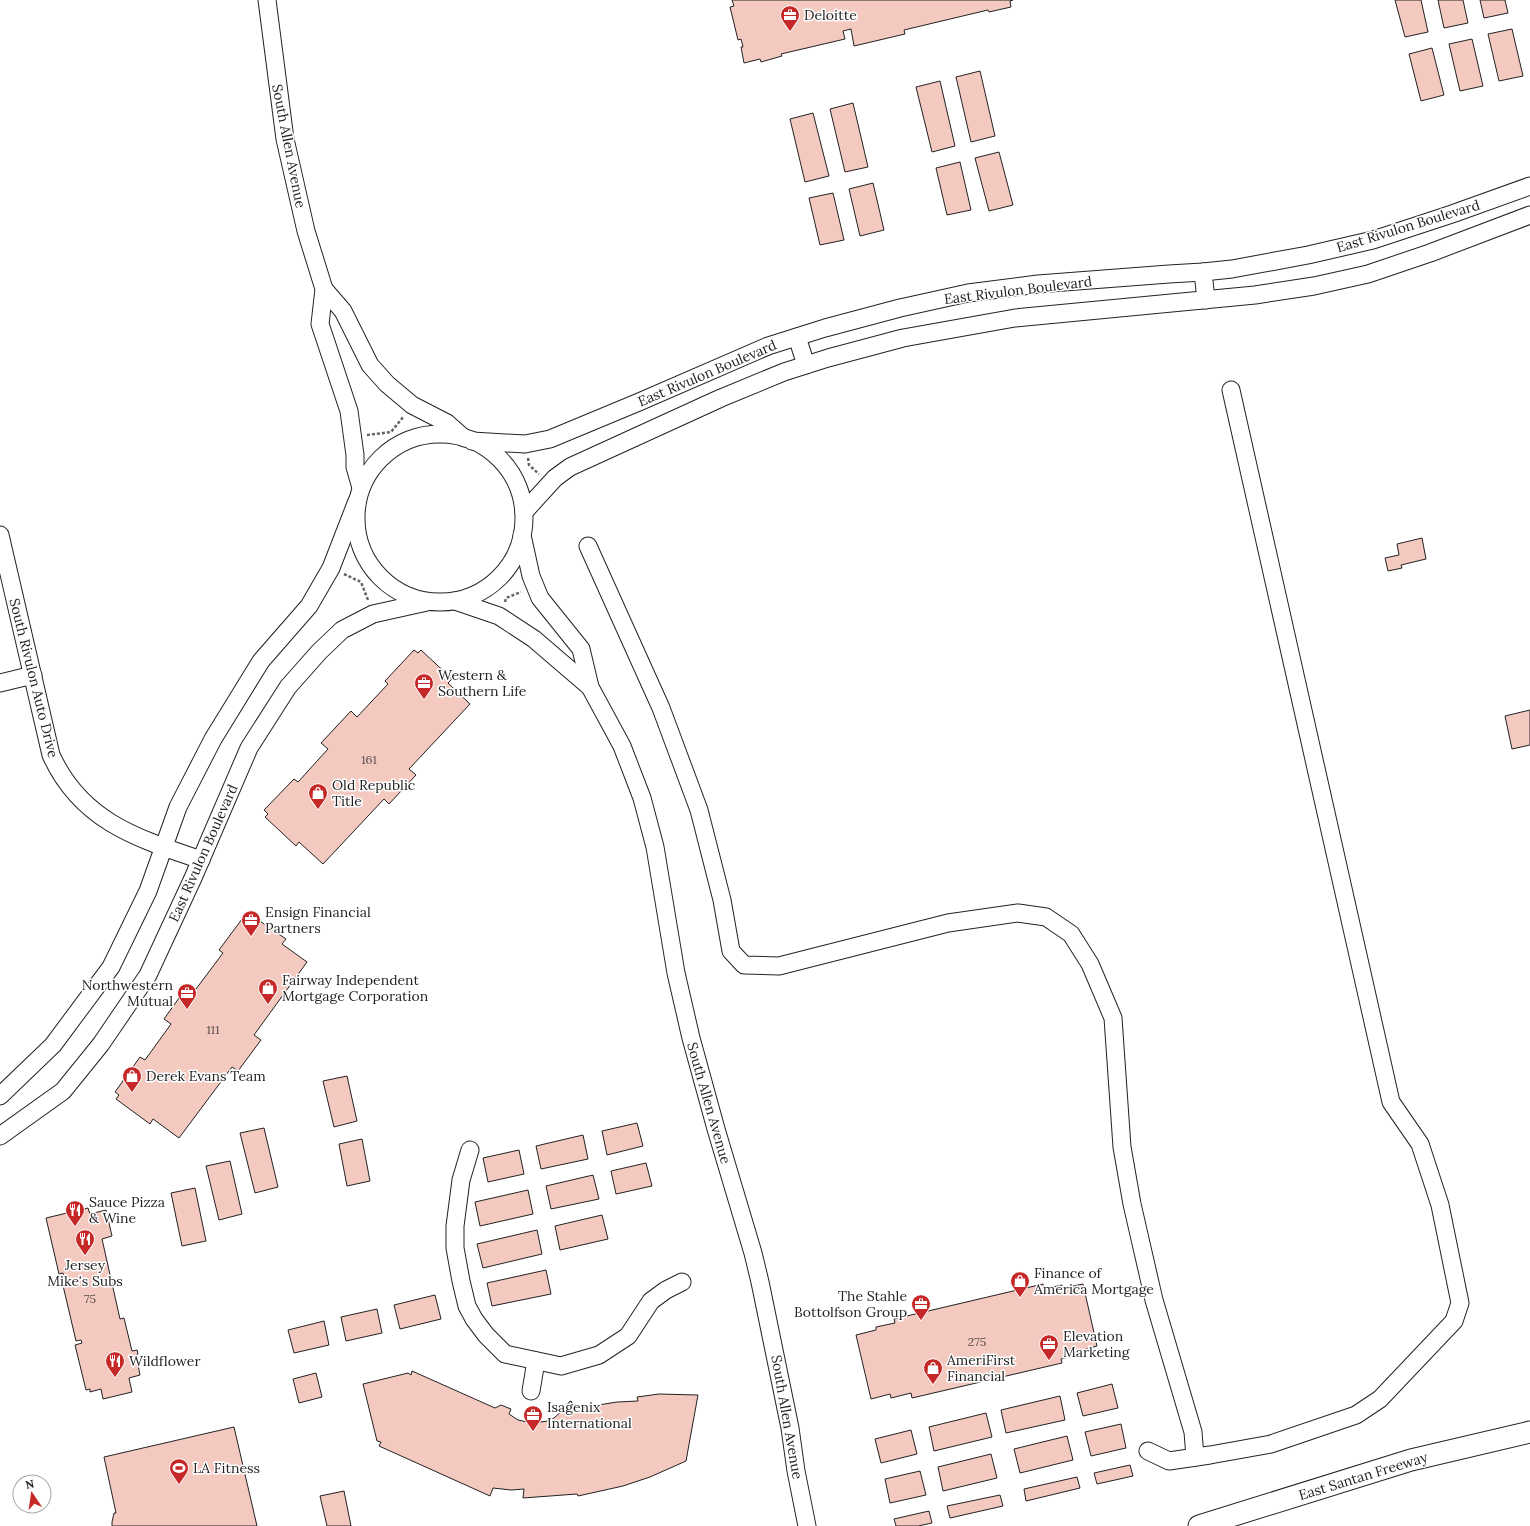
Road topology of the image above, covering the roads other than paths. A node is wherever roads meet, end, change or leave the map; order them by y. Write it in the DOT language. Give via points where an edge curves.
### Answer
graph roads {
  1 [pos="267,0"];
  2 [pos="1530,186"];
  3 [pos="1530,215"];
  4 [pos="1203,272"];
  5 [pos="324,289"];
  6 [pos="1206,300"];
  7 [pos="797,337"];
  8 [pos="806,365"];
  9 [pos="1231,390"];
  10 [pos="468,439"];
  11 [pos="359,494"];
  12 [pos="524,512"];
  13 [pos="0,535"];
  14 [pos="522,535"];
  15 [pos="588,546"];
  16 [pos="455,601"];
  17 [pos="427,602"];
  18 [pos="33,675"];
  19 [pos="0,682"];
  20 [pos="590,688"];
  21 [pos="164,847"];
  22 [pos="201,860"];
  23 [pos="0,1096"];
  24 [pos="0,1136"];
  25 [pos="470,1150"];
  26 [pos="682,1282"];
  27 [pos="536,1361"];
  28 [pos="531,1391"];
  29 [pos="1530,1432"];
  30 [pos="1148,1451"];
  31 [pos="1196,1457"];
  32 [pos="807,1526"];
  33 [pos="1199,1526"];
  1 -- 5 [label="street, South Allen Avenue" via="285,139 306,231"];
  2 -- 4 [label="street, East Rivulon Boulevard" via="1373,240 1308,255"];
  3 -- 6 [label="street, East Rivulon Boulevard" via="1368,274 1306,287"];
  4 -- 6 [label="street"];
  4 -- 7 [label="street, East Rivulon Boulevard" via="1038,284 968,293 900,308"];
  5 -- 10 [label="street, South Allen Avenue" via="343,311 370,365 387,384 412,405 447,423"];
  5 -- 11 [label="street, South Allen Avenue" via="320,324 349,411"];
  6 -- 8 [label="street, East Rivulon Boulevard" via="1008,319 903,338"];
  7 -- 8 [label="street"];
  7 -- 10 [label="street, East Rivulon Boulevard" via="768,346 550,439 525,444"];
  8 -- 12 [label="street, East Rivulon Boulevard" via="721,398 570,467 555,478"];
  9 -- 31 [label="street" via="1391,1102 1420,1144 1440,1206 1460,1303 1454,1322 1380,1399 1356,1415 1271,1444"];
  10 -- 11 [label="street, East Rivulon Boulevard" via="445,435 419,437 394,448 375,465"];
  10 -- 12 [label="street" via="491,452 507,468 519,489"];
  11 -- 17 [label="street" via="356,529 363,555 379,577 401,593"];
  11 -- 21 [label="street" via="331,568 309,606 261,661 214,739 178,808"];
  12 -- 14 [label="street"];
  13 -- 18 [label="street, South Rivulon Auto Drive"];
  14 -- 16 [label="street" via="514,558 499,578 479,593"];
  14 -- 20 [label="street, South Allen Avenue" via="531,576 540,598 581,649"];
  15 -- 31 [label="street" via="662,708 699,810 722,900 731,951 744,965 779,966 948,923 1018,913 1046,916 1071,934 1090,964 1113,1018 1122,1147 1132,1204 1154,1300 1193,1432"];
  16 -- 17 [label="street"];
  16 -- 20 [label="street, South Allen Avenue" via="499,616 534,639"];
  17 -- 22 [label="street, East Rivulon Boulevard" via="374,614 342,630 288,687 249,748"];
  18 -- 19 [label="street"];
  18 -- 21 [label="street, South Rivulon Auto Drive" via="51,755 68,785 93,812 138,837"];
  20 -- 32 [label="street, South Allen Avenue" via="622,746 642,798 655,847 676,973 691,1038 760,1282"];
  21 -- 22 [label="street, South Rivulon Auto Drive"];
  21 -- 23 [label="street" via="148,891 111,967 53,1045"];
  22 -- 24 [label="street, East Rivulon Boulevard" via="148,975 101,1044 63,1091"];
  25 -- 27 [label="street" via="461,1180 455,1226 455,1248 467,1306 486,1335 506,1354"];
  26 -- 27 [label="street" via="651,1301 628,1336 599,1355 561,1366"];
  27 -- 28 [label="street"];
  29 -- 33 [label="main road, East Santan Freeway" via="1411,1460"];
  30 -- 31 [label="street" via="1169,1461"];
}
